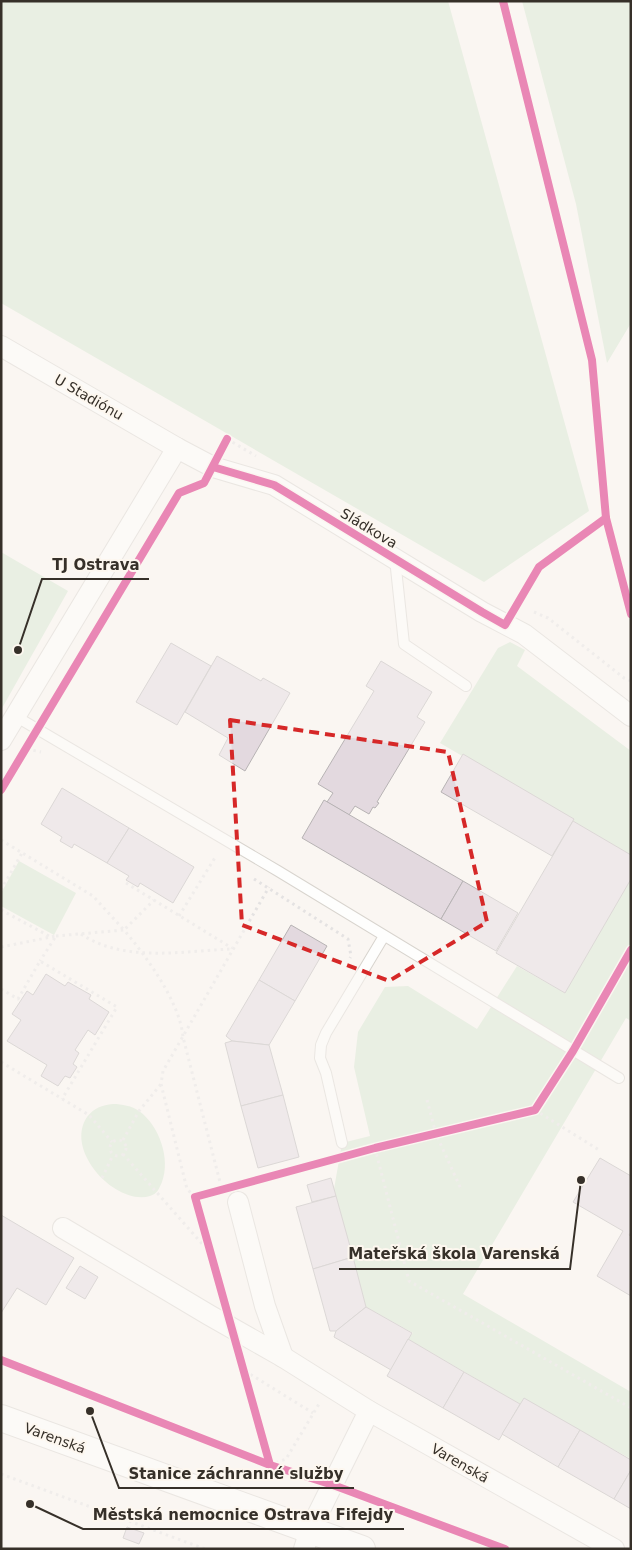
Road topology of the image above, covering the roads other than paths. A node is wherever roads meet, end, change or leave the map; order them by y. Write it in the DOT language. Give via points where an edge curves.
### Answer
graph roads {
  1 [pos="1,346"];
  2 [pos="177,448"];
  3 [pos="395,558"];
  4 [pos="466,686"];
  5 [pos="15,716"];
  6 [pos="631,716"];
  7 [pos="1,740"];
  8 [pos="384,936"];
  9 [pos="619,1078"];
  10 [pos="342,1143"];
  11 [pos="231,1193"];
  12 [pos="63,1228"];
  13 [pos="283,1357"];
  14 [pos="369,1411"];
  15 [pos="1,1418"];
  16 [pos="307,1539"];
  17 [pos="362,1549"];
  18 [pos="614,1549"];
  1 -- 2 [label="street, U Stadiónu"];
  2 -- 3 [label="street, Sládkova" via="213,467 274,485"];
  2 -- 5 [label="street"];
  3 -- 4 [label="lane" via="404,644"];
  3 -- 6 [label="street, Sládkova" via="524,634"];
  5 -- 7 [label="street"];
  5 -- 8 [label="lane"];
  8 -- 9 [label="lane"];
  8 -- 10 [label="lane" via="321,1045 320,1058"];
  11 -- 13 [label="street"];
  12 -- 13 [label="street, Varenská"];
  13 -- 14 [label="street, Varenská"];
  14 -- 16 [label="street"];
  14 -- 18 [label="street, Varenská"];
  15 -- 16 [label="street, Varenská" via="255,1511"];
  16 -- 17 [label="street, Varenská"];
}
